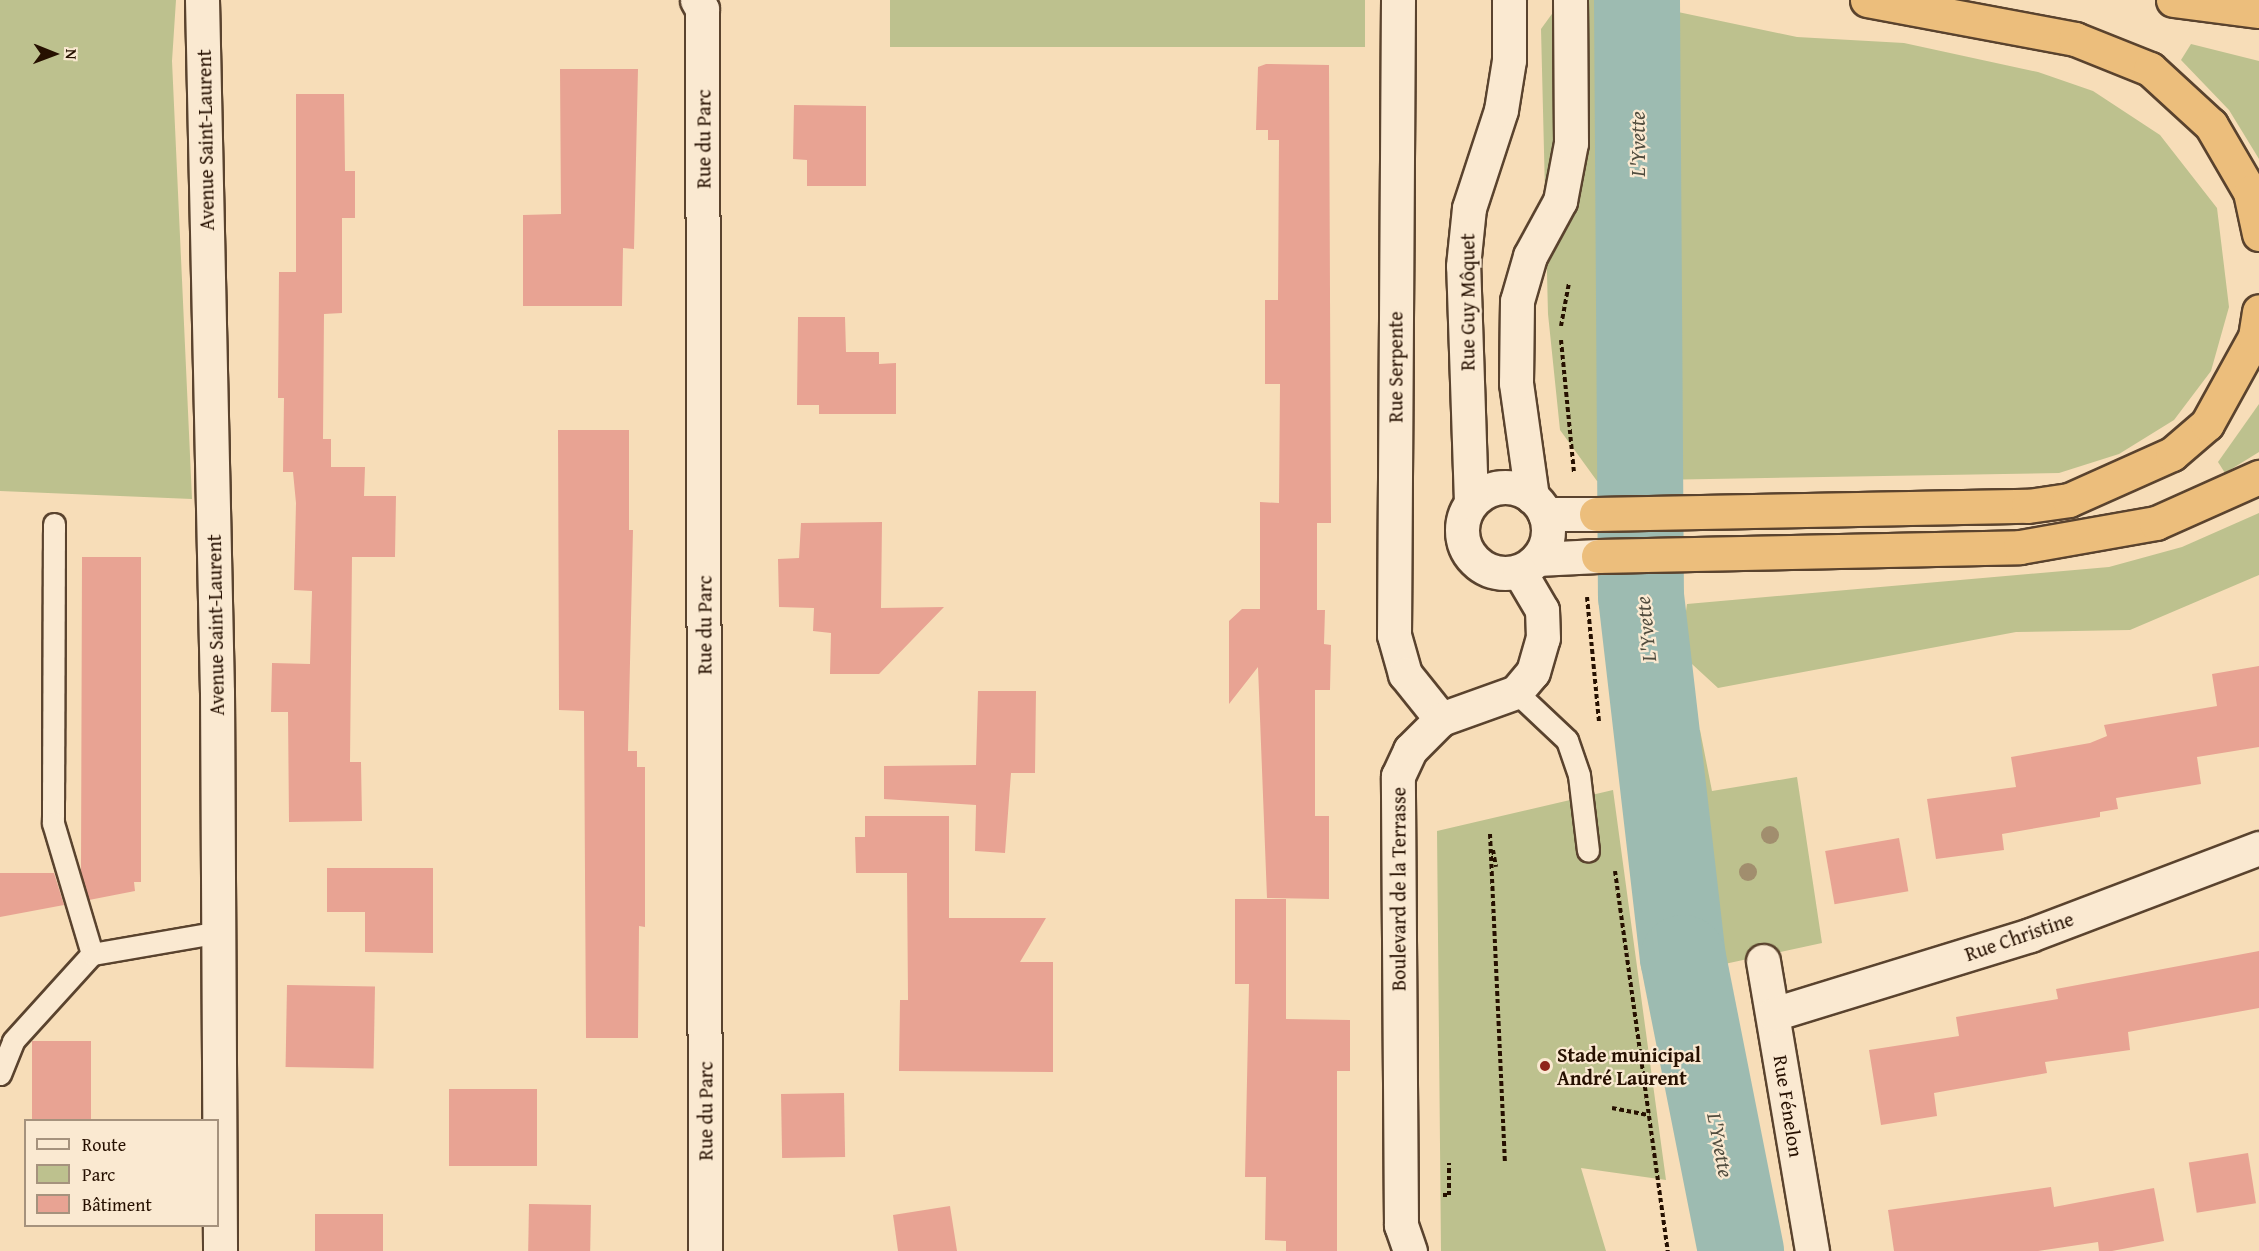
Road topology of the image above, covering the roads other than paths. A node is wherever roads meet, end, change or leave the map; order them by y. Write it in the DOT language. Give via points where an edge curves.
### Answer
graph roads {
  1 [pos="202,0"];
  2 [pos="697,0"];
  3 [pos="1398,0"];
  4 [pos="1509,0"];
  5 [pos="1570,0"];
  6 [pos="1867,0"];
  7 [pos="2173,0"];
  8 [pos="2259,11"];
  9 [pos="2259,234"];
  10 [pos="2259,311"];
  11 [pos="2259,477"];
  12 [pos="1471,502"];
  13 [pos="1539,505"];
  14 [pos="1596,514"];
  15 [pos="54,524"];
  16 [pos="1599,556"];
  17 [pos="1528,565"];
  18 [pos="1516,692"];
  19 [pos="1441,719"];
  20 [pos="2259,848"];
  21 [pos="1588,850"];
  22 [pos="220,932"];
  23 [pos="92,954"];
  24 [pos="1763,961"];
  25 [pos="1774,1014"];
  26 [pos="0,1074"];
  27 [pos="220,1251"];
  28 [pos="705,1251"];
  29 [pos="1410,1251"];
  30 [pos="1812,1251"];
  1 -- 22 [label="street, Avenue Saint-Laurent"];
  2 -- 28 [label="street, Rue du Parc" via="702,9"];
  3 -- 19 [label="street, Rue Serpente" via="1394,635 1405,674"];
  4 -- 12 [label="street, Rue Guy Môquet" via="1508,70 1469,208 1463,266"];
  5 -- 13 [label="street" via="1571,143 1560,201 1530,256 1517,301 1516,383"];
  6 -- 9 [label="highway" via="2074,39 2150,69 2211,125 2250,192"];
  7 -- 8 [label="highway"];
  10 -- 14 [label="highway" via="2255,338 2207,424 2172,453 2104,488 2028,506"];
  11 -- 16 [label="highway" via="2156,523 2069,541"];
  12 -- 13 [label="street" via="1507,486"];
  12 -- 17 [label="street" via="1461,528 1468,555 1491,572"];
  13 -- 14 [label="street"];
  13 -- 17 [label="street" via="1548,538"];
  15 -- 23 [label="lane" via="53,823"];
  16 -- 17 [label="street"];
  17 -- 18 [label="street" via="1542,610 1543,638 1533,672"];
  18 -- 19 [label="street, Boulevard de la Terrasse"];
  18 -- 21 [label="lane" via="1567,740 1579,775"];
  19 -- 29 [label="street, Boulevard de la Terrasse" via="1410,750 1398,776 1395,815 1401,1225"];
  20 -- 25 [label="street, Rue Christine" via="2030,934"];
  22 -- 23 [label="lane"];
  22 -- 27 [label="street, Avenue Saint-Laurent"];
  23 -- 26 [label="lane" via="13,1041"];
  24 -- 25 [label="street, Rue Fénelon"];
  25 -- 30 [label="street, Rue Fénelon"];
}
